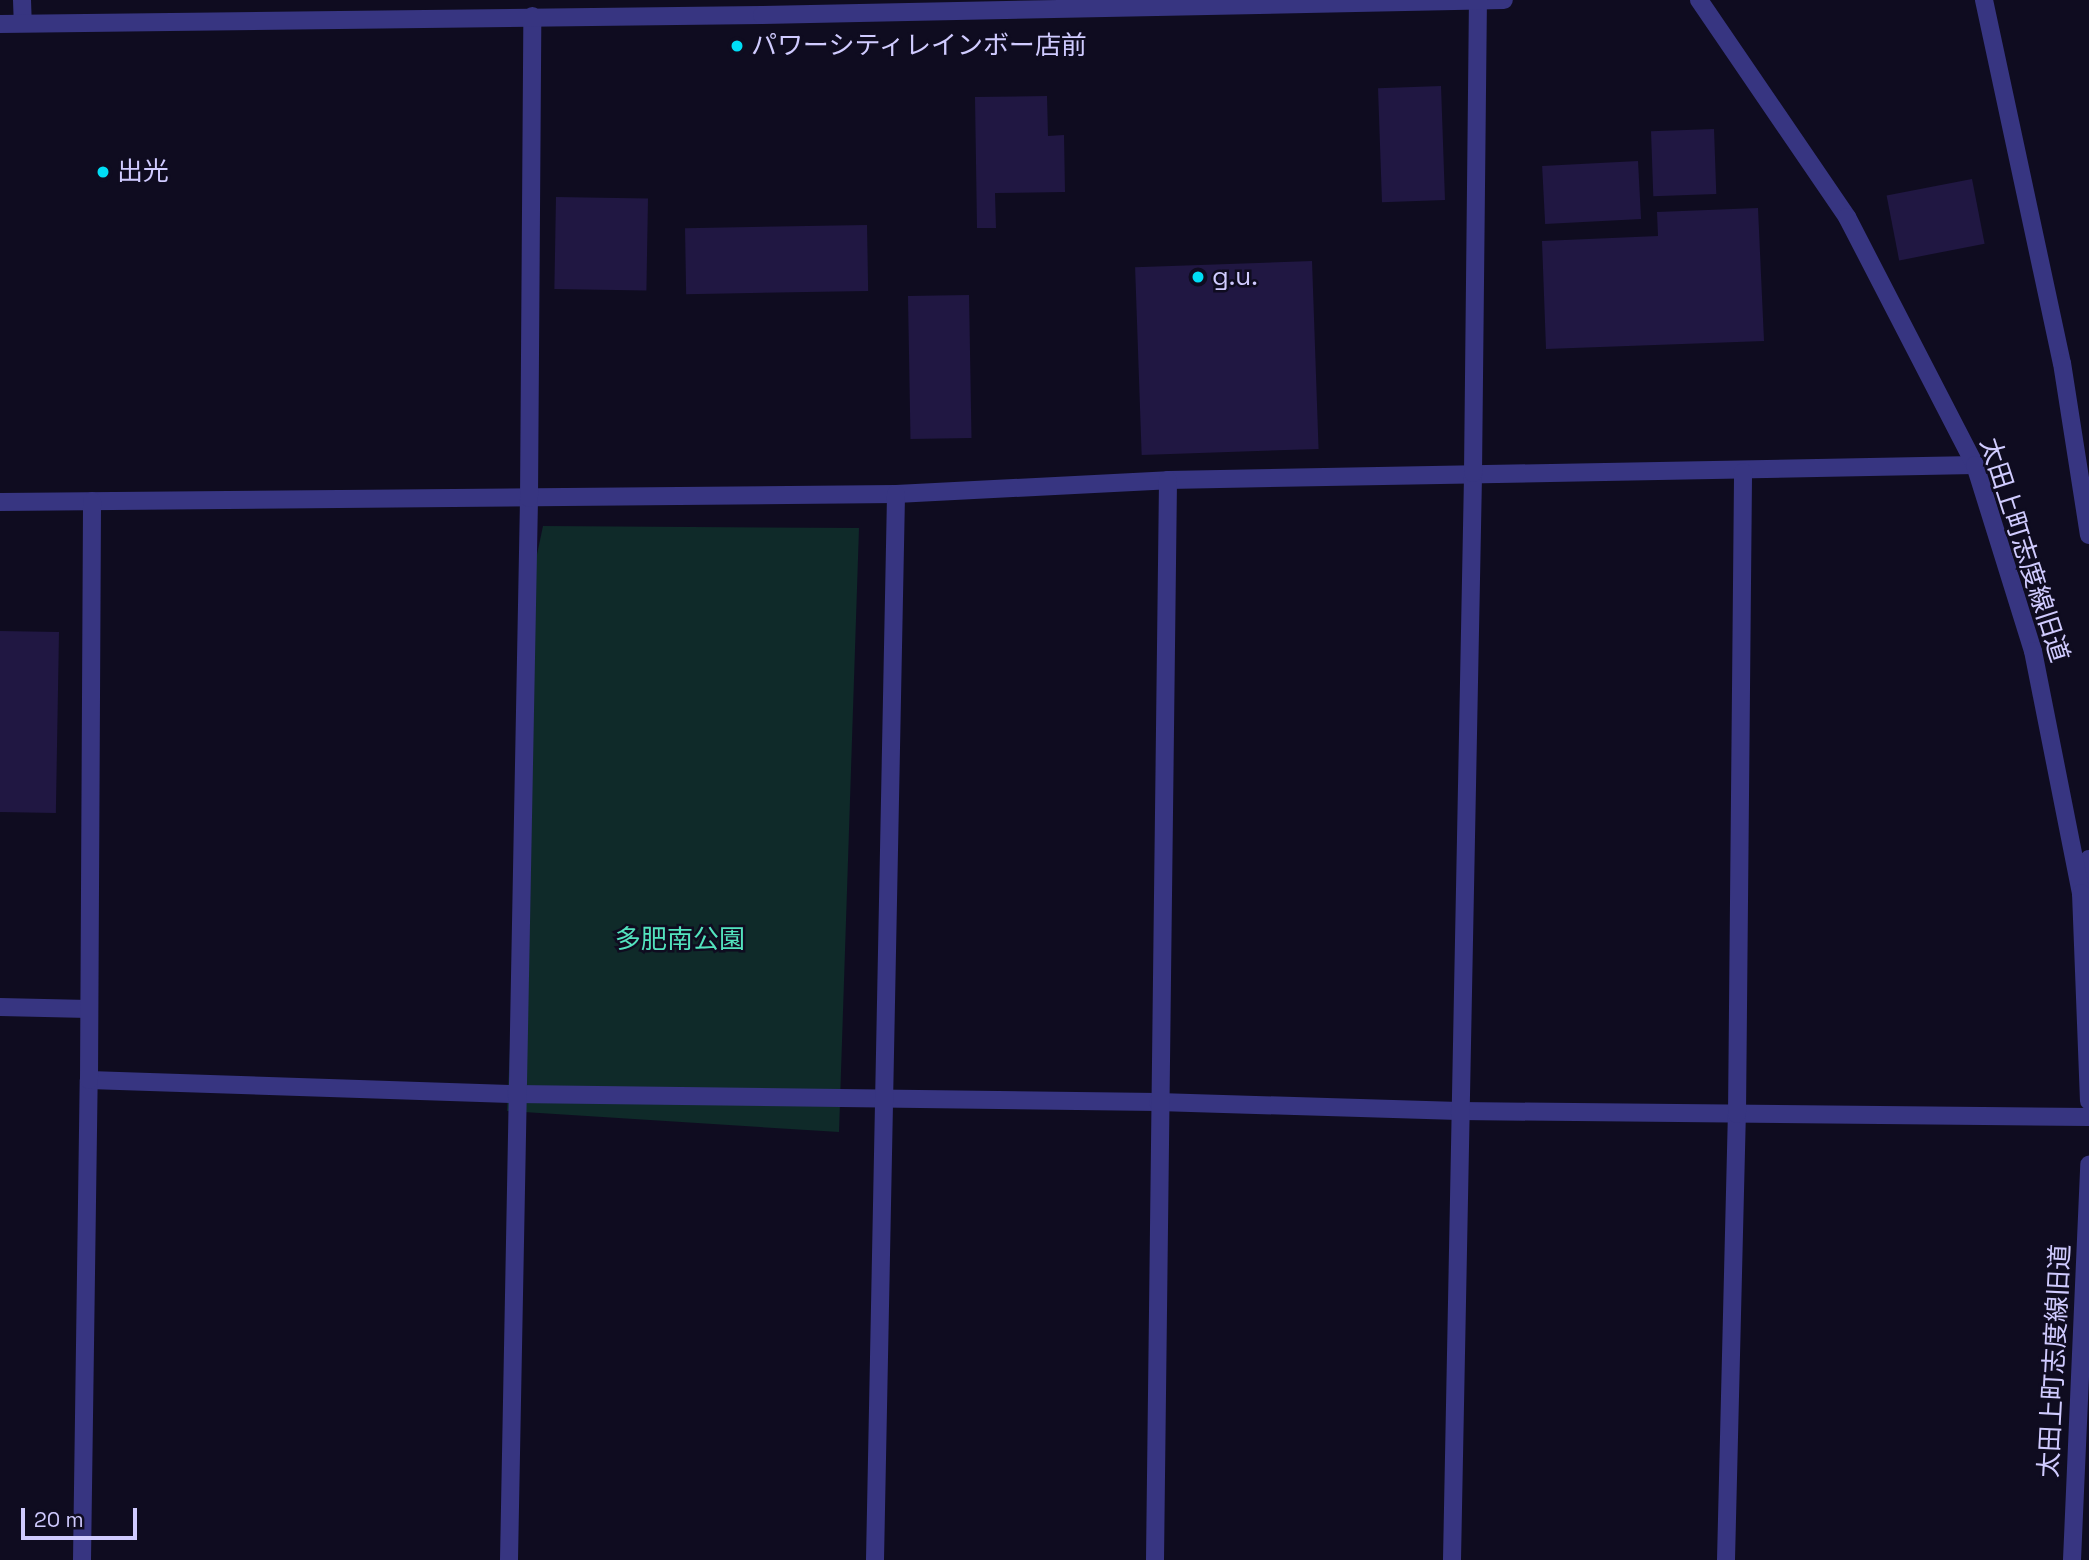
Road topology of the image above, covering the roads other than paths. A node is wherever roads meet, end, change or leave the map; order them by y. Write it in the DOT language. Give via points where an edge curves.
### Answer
graph roads {
  1 [pos="22,0"];
  2 [pos="1504,0"];
  3 [pos="1699,0"];
  4 [pos="1984,0"];
  5 [pos="1478,1"];
  6 [pos="532,16"];
  7 [pos="23,23"];
  8 [pos="0,24"];
  9 [pos="1975,466"];
  10 [pos="1743,472"];
  11 [pos="1474,473"];
  12 [pos="1168,480"];
  13 [pos="896,494"];
  14 [pos="529,498"];
  15 [pos="92,501"];
  16 [pos="0,502"];
  17 [pos="2089,535"];
  18 [pos="2089,859"];
  19 [pos="2081,893"];
  20 [pos="0,1007"];
  21 [pos="89,1009"];
  22 [pos="89,1080"];
  23 [pos="516,1094"];
  24 [pos="883,1099"];
  25 [pos="2089,1101"];
  26 [pos="1158,1102"];
  27 [pos="1460,1111"];
  28 [pos="1737,1114"];
  29 [pos="2089,1117"];
  30 [pos="2089,1164"];
  31 [pos="82,1560"];
  32 [pos="509,1560"];
  33 [pos="876,1560"];
  34 [pos="1154,1560"];
  35 [pos="1452,1560"];
  36 [pos="1726,1560"];
  37 [pos="2072,1560"];
  1 -- 7 [label="street"];
  2 -- 5 [label="street"];
  3 -- 9 [label="street, 太田上町志度線旧道" via="1847,217"];
  4 -- 17 [label="street" via="2062,363"];
  5 -- 6 [label="street"];
  5 -- 11 [label="street"];
  6 -- 7 [label="street"];
  6 -- 14 [label="street"];
  7 -- 8 [label="street"];
  9 -- 10 [label="street"];
  9 -- 19 [label="street, 太田上町志度線旧道" via="2033,651"];
  10 -- 11 [label="street"];
  10 -- 28 [label="street"];
  11 -- 12 [label="street"];
  11 -- 27 [label="street"];
  12 -- 13 [label="street"];
  12 -- 26 [label="street"];
  13 -- 14 [label="street"];
  13 -- 24 [label="street"];
  14 -- 15 [label="street"];
  14 -- 23 [label="street"];
  15 -- 16 [label="street"];
  15 -- 21 [label="street"];
  18 -- 19 [label="street"];
  19 -- 25 [label="street, 太田上町志度線旧道"];
  20 -- 21 [label="street"];
  21 -- 22 [label="street"];
  22 -- 23 [label="street"];
  22 -- 31 [label="street"];
  23 -- 24 [label="street"];
  23 -- 32 [label="street"];
  24 -- 26 [label="street"];
  24 -- 33 [label="street"];
  26 -- 27 [label="street"];
  26 -- 34 [label="street"];
  27 -- 28 [label="street"];
  27 -- 35 [label="street"];
  28 -- 29 [label="street"];
  28 -- 36 [label="street"];
  30 -- 37 [label="street, 太田上町志度線旧道"];
}
